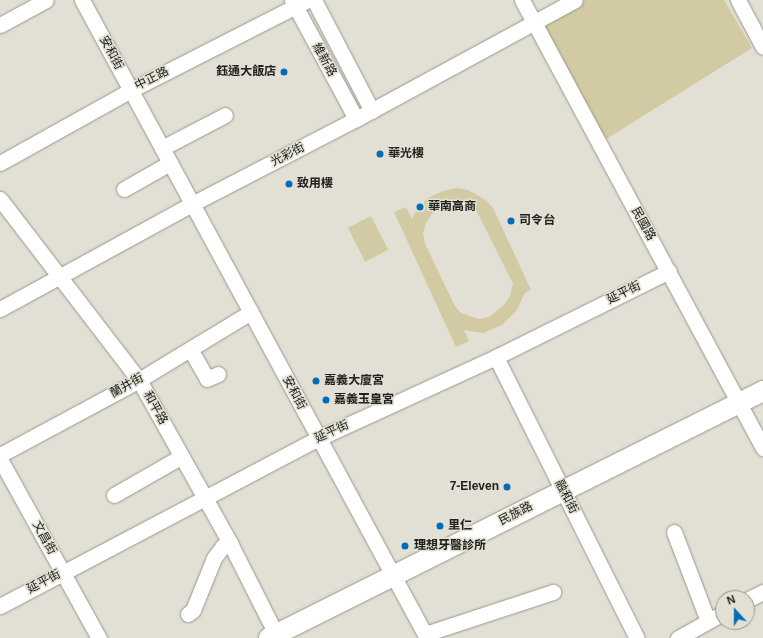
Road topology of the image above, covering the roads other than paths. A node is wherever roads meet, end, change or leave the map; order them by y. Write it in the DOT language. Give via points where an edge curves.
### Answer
graph roads {
  1 [pos="46,0"];
  2 [pos="82,0"];
  3 [pos="314,0"];
  4 [pos="522,0"];
  5 [pos="575,0"];
  6 [pos="738,0"];
  7 [pos="298,2"];
  8 [pos="534,22"];
  9 [pos="0,25"];
  10 [pos="763,47"];
  11 [pos="131,90"];
  12 [pos="372,111"];
  13 [pos="225,115"];
  14 [pos="356,119"];
  15 [pos="162,148"];
  16 [pos="0,163"];
  17 [pos="170,163"];
  18 [pos="124,189"];
  19 [pos="0,199"];
  20 [pos="192,204"];
  21 [pos="670,271"];
  22 [pos="60,275"];
  23 [pos="0,309"];
  24 [pos="251,312"];
  25 [pos="190,349"];
  26 [pos="496,357"];
  27 [pos="218,374"];
  28 [pos="139,380"];
  29 [pos="763,391"];
  30 [pos="740,403"];
  31 [pos="319,438"];
  32 [pos="763,448"];
  33 [pos="0,455"];
  34 [pos="182,456"];
  35 [pos="0,459"];
  36 [pos="563,491"];
  37 [pos="114,495"];
  38 [pos="205,498"];
  39 [pos="674,532"];
  40 [pos="230,543"];
  41 [pos="63,572"];
  42 [pos="392,576"];
  43 [pos="553,592"];
  44 [pos="0,606"];
  45 [pos="188,614"];
  46 [pos="715,617"];
  47 [pos="708,621"];
  48 [pos="426,636"];
  49 [pos="274,637"];
  50 [pos="99,638"];
  51 [pos="637,638"];
  52 [pos="678,638"];
  1 -- 9 [label="street"];
  2 -- 11 [label="street, 安和街"];
  3 -- 12 [label="street, 維新路"];
  4 -- 8 [label="street, 民國路"];
  5 -- 8 [label="street, 光彩街"];
  6 -- 10 [label="street"];
  7 -- 11 [label="street, 中正路"];
  7 -- 14 [label="street, 維新路"];
  8 -- 12 [label="street, 光彩街"];
  8 -- 21 [label="street, 民國路"];
  11 -- 15 [label="street, 安和街"];
  11 -- 16 [label="street, 中正路"];
  12 -- 14 [label="street, 光彩街"];
  13 -- 15 [label="street"];
  14 -- 20 [label="street, 光彩街"];
  15 -- 17 [label="street, 安和街"];
  17 -- 18 [label="street"];
  17 -- 20 [label="street, 安和街"];
  19 -- 22 [label="street, 和平路"];
  20 -- 22 [label="street, 光彩街"];
  20 -- 24 [label="street, 安和街"];
  21 -- 26 [label="street, 延平街"];
  21 -- 30 [label="street, 民國路"];
  22 -- 23 [label="street, 光彩街"];
  22 -- 28 [label="street, 和平路"];
  24 -- 25 [label="street, 蘭井街"];
  24 -- 31 [label="street, 安和街"];
  25 -- 27 [label="street" via="207,379"];
  25 -- 28 [label="street, 蘭井街"];
  26 -- 31 [label="street, 延平街"];
  26 -- 36 [label="street, 融和街"];
  28 -- 33 [label="street, 蘭井街"];
  28 -- 34 [label="street, 和平路"];
  29 -- 30 [label="main road, 民族路"];
  30 -- 32 [label="street, 民國路"];
  30 -- 36 [label="main road, 民族路"];
  31 -- 38 [label="street, 延平街"];
  31 -- 42 [label="street, 安和街"];
  34 -- 37 [label="street"];
  34 -- 38 [label="street, 和平路"];
  35 -- 41 [label="street, 文昌街"];
  36 -- 42 [label="main road, 民族路"];
  36 -- 51 [label="street, 融和街"];
  38 -- 40 [label="street, 和平路"];
  38 -- 41 [label="street, 延平街"];
  39 -- 47 [label="street"];
  40 -- 45 [label="street" via="223,546 214,558 193,610"];
  40 -- 49 [label="street, 和平路"];
  41 -- 44 [label="street, 延平街"];
  41 -- 50 [label="street, 文昌街"];
  42 -- 48 [label="street, 安和街"];
  42 -- 49 [label="main road, 民族路"];
  43 -- 48 [label="street"];
  46 -- 47 [label="street"];
  47 -- 52 [label="street"];
}
